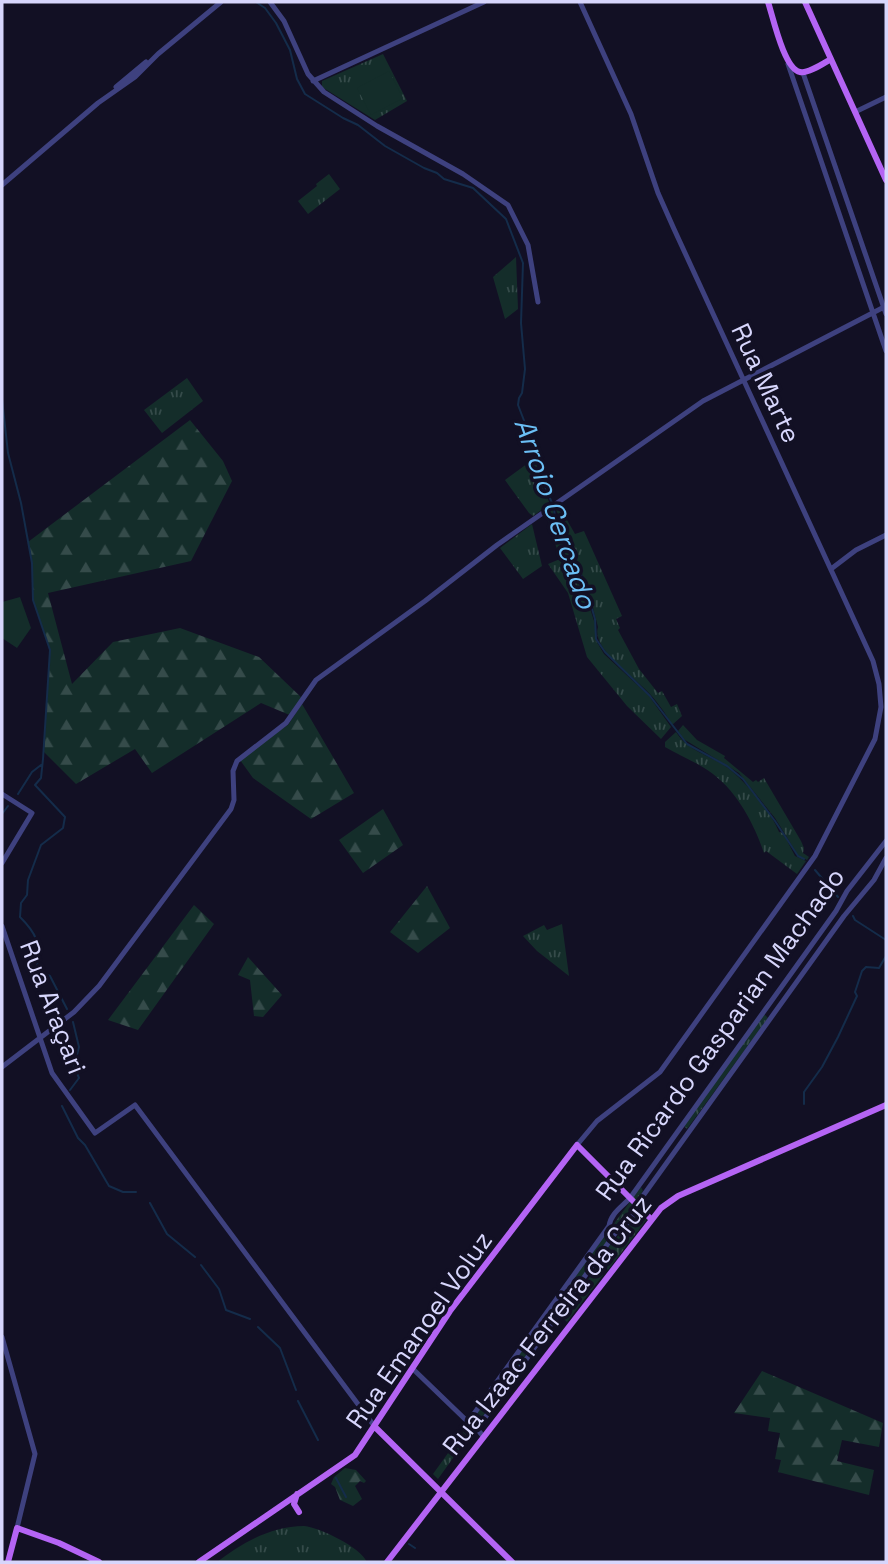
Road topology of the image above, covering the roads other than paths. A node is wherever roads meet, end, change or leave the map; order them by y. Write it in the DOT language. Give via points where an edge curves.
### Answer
graph roads {
  1 [pos="221,2"];
  2 [pos="270,2"];
  3 [pos="484,2"];
  4 [pos="580,2"];
  5 [pos="768,2"];
  6 [pos="805,2"];
  7 [pos="831,60"];
  8 [pos="788,64"];
  9 [pos="803,73"];
  10 [pos="313,81"];
  11 [pos="886,97"];
  12 [pos="855,112"];
  13 [pos="886,180"];
  14 [pos="2,185"];
  15 [pos="538,302"];
  16 [pos="885,306"];
  17 [pos="873,313"];
  18 [pos="886,314"];
  19 [pos="886,351"];
  20 [pos="743,380"];
  21 [pos="886,535"];
  22 [pos="831,569"];
  23 [pos="2,794"];
  24 [pos="886,841"];
  25 [pos="886,858"];
  26 [pos="2,863"];
  27 [pos="2,926"];
  28 [pos="40,1039"];
  29 [pos="2,1059"];
  30 [pos="9,1061"];
  31 [pos="2,1067"];
  32 [pos="640,1090"];
  33 [pos="886,1105"];
  34 [pos="577,1145"];
  35 [pos="640,1184"];
  36 [pos="646,1191"];
  37 [pos="630,1198"];
  38 [pos="636,1204"];
  39 [pos="651,1219"];
  40 [pos="558,1297"];
  41 [pos="566,1304"];
  42 [pos="2,1337"];
  43 [pos="529,1337"];
  44 [pos="536,1346"];
  45 [pos="413,1368"];
  46 [pos="375,1427"];
  47 [pos="483,1436"];
  48 [pos="440,1491"];
  49 [pos="297,1494"];
  50 [pos="299,1512"];
  51 [pos="17,1528"];
  52 [pos="8,1562"];
  53 [pos="99,1562"];
  54 [pos="200,1562"];
  55 [pos="387,1562"];
  56 [pos="512,1562"];
  1 -- 14 [label="street" via="129,74"];
  2 -- 10 [label="street"];
  3 -- 10 [label="street"];
  4 -- 20 [label="street, Rua Marte" via="631,114 668,217"];
  5 -- 8 [label="main road"];
  6 -- 7 [label="main road"];
  7 -- 9 [label="main road"];
  7 -- 12 [label="main road"];
  8 -- 9 [label="main road"];
  8 -- 17 [label="street"];
  9 -- 16 [label="street"];
  10 -- 15 [label="street" via="351,110 508,205 533,261"];
  11 -- 12 [label="street"];
  12 -- 13 [label="main road"];
  16 -- 17 [label="street"];
  16 -- 18 [label="street"];
  17 -- 19 [label="street"];
  17 -- 20 [label="street"];
  20 -- 22 [label="street, Rua Marte"];
  20 -- 28 [label="street" via="703,401 557,503 316,680 286,723 237,761 232,806 99,986"];
  21 -- 22 [label="street"];
  22 -- 32 [label="street, Rua Marte" via="879,684 880,721 875,739 815,856 660,1072"];
  23 -- 26 [label="street" via="32,813"];
  24 -- 35 [label="street, Rua Ricardo Gasparian Machado"];
  25 -- 36 [label="street, Rua Ricardo Gasparian Machado"];
  27 -- 28 [label="street, Rua Araçari"];
  28 -- 30 [label="street"];
  28 -- 46 [label="street, Rua Araçari" via="52,1073 95,1133 135,1105"];
  29 -- 30 [label="street"];
  30 -- 31 [label="street"];
  32 -- 34 [label="street, Rua Emanoel Voluz" via="597,1121"];
  33 -- 39 [label="main road, Rua Izaac Ferreira da Cruz" via="678,1196"];
  34 -- 37 [label="main road"];
  34 -- 45 [label="main road, Rua Emanoel Voluz" via="450,1311"];
  35 -- 36 [label="street"];
  35 -- 37 [label="street, Rua Ricardo Gasparian Machado"];
  36 -- 38 [label="street, Rua Ricardo Gasparian Machado"];
  37 -- 38 [label="main road"];
  37 -- 40 [label="street, Rua Ricardo Gasparian Machado"];
  38 -- 39 [label="main road"];
  38 -- 41 [label="street, Rua Ricardo Gasparian Machado" via="634,1213"];
  39 -- 47 [label="main road, Rua Izaac Ferreira da Cruz"];
  40 -- 41 [label="street"];
  40 -- 43 [label="street, Rua Ricardo Gasparian Machado"];
  41 -- 44 [label="street, Rua Ricardo Gasparian Machado"];
  42 -- 51 [label="street" via="36,1454"];
  43 -- 44 [label="street"];
  43 -- 45 [label="street, Rua Ricardo Gasparian Machado" via="468,1422"];
  44 -- 47 [label="street, Rua Ricardo Gasparian Machado" via="477,1429"];
  45 -- 46 [label="main road, Rua Emanoel Voluz"];
  46 -- 48 [label="main road"];
  46 -- 49 [label="main road, Rua Emanoel Voluz" via="348,1461"];
  47 -- 48 [label="main road, Rua Izaac Ferreira da Cruz"];
  48 -- 55 [label="main road, Rua Izaac Ferreira da Cruz"];
  48 -- 56 [label="main road"];
  49 -- 50 [label="main road"];
  49 -- 54 [label="main road, Rua Emanoel Voluz"];
  51 -- 52 [label="main road"];
  51 -- 53 [label="main road"];
}
